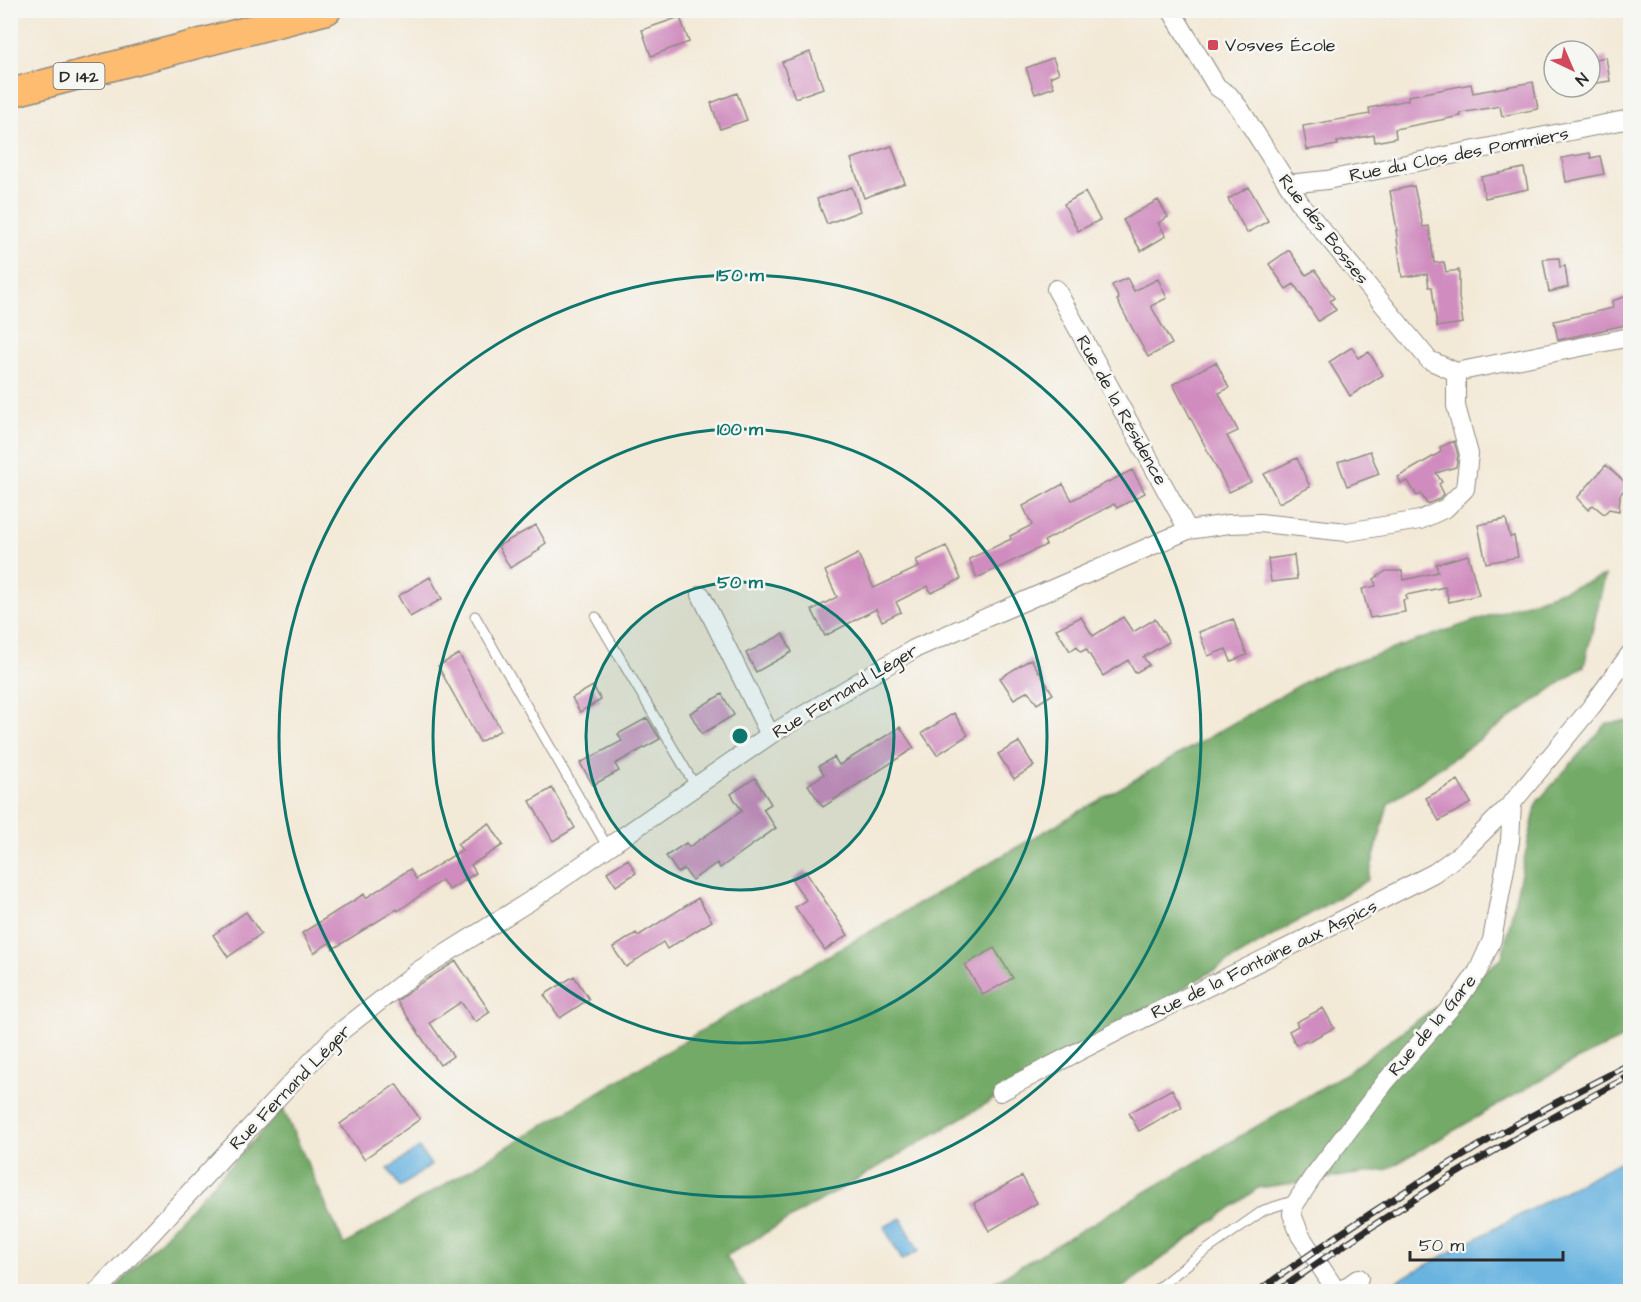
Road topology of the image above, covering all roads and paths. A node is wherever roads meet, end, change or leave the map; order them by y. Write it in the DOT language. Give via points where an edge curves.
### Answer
graph roads {
  1 [pos="327,10"];
  2 [pos="1171,10"];
  3 [pos="10,93"];
  4 [pos="1630,119"];
  5 [pos="1287,184"];
  6 [pos="1056,289"];
  7 [pos="1630,337"];
  8 [pos="1456,372"];
  9 [pos="1188,530"];
  10 [pos="700,595"];
  11 [pos="475,616"];
  12 [pos="596,617"];
  13 [pos="1630,654"];
  14 [pos="770,735"];
  15 [pos="696,787"];
  16 [pos="1512,803"];
  17 [pos="608,848"];
  18 [pos="1000,1092"];
  19 [pos="1296,1200"];
  20 [pos="1359,1278"];
  21 [pos="97,1292"];
  22 [pos="1153,1292"];
  23 [pos="1338,1292"];
  1 -- 3 [label="main road, D 142"];
  2 -- 5 [label="street, Rue des Bosses" via="1217,87 1240,109"];
  4 -- 5 [label="street, Rue du Clos des Pommiers" via="1328,180"];
  5 -- 8 [label="street, Rue des Bosses" via="1429,360"];
  6 -- 9 [label="street, Rue de la Résidence"];
  7 -- 8 [label="street"];
  8 -- 9 [label="street, Rue Fernand Léger" via="1456,406 1469,454 1465,489 1446,508 1420,520 1347,532 1260,523"];
  9 -- 14 [label="street, Rue Fernand Léger" via="914,649"];
  10 -- 14 [label="street"];
  11 -- 17 [label="lane"];
  12 -- 15 [label="lane"];
  13 -- 16 [label="street"];
  14 -- 15 [label="street, Rue Fernand Léger"];
  15 -- 17 [label="street, Rue Fernand Léger"];
  16 -- 18 [label="street, Rue de la Fontaine aux Aspics" via="1463,852 1434,873"];
  16 -- 19 [label="street, Rue de la Gare" via="1510,841 1492,940 1478,971 1386,1081"];
  17 -- 21 [label="street, Rue Fernand Léger" via="418,970 335,1036"];
  19 -- 22 [label="lane" via="1264,1210"];
  19 -- 23 [label="street" via="1294,1223"];
  20 -- 23 [label="street"];
}
